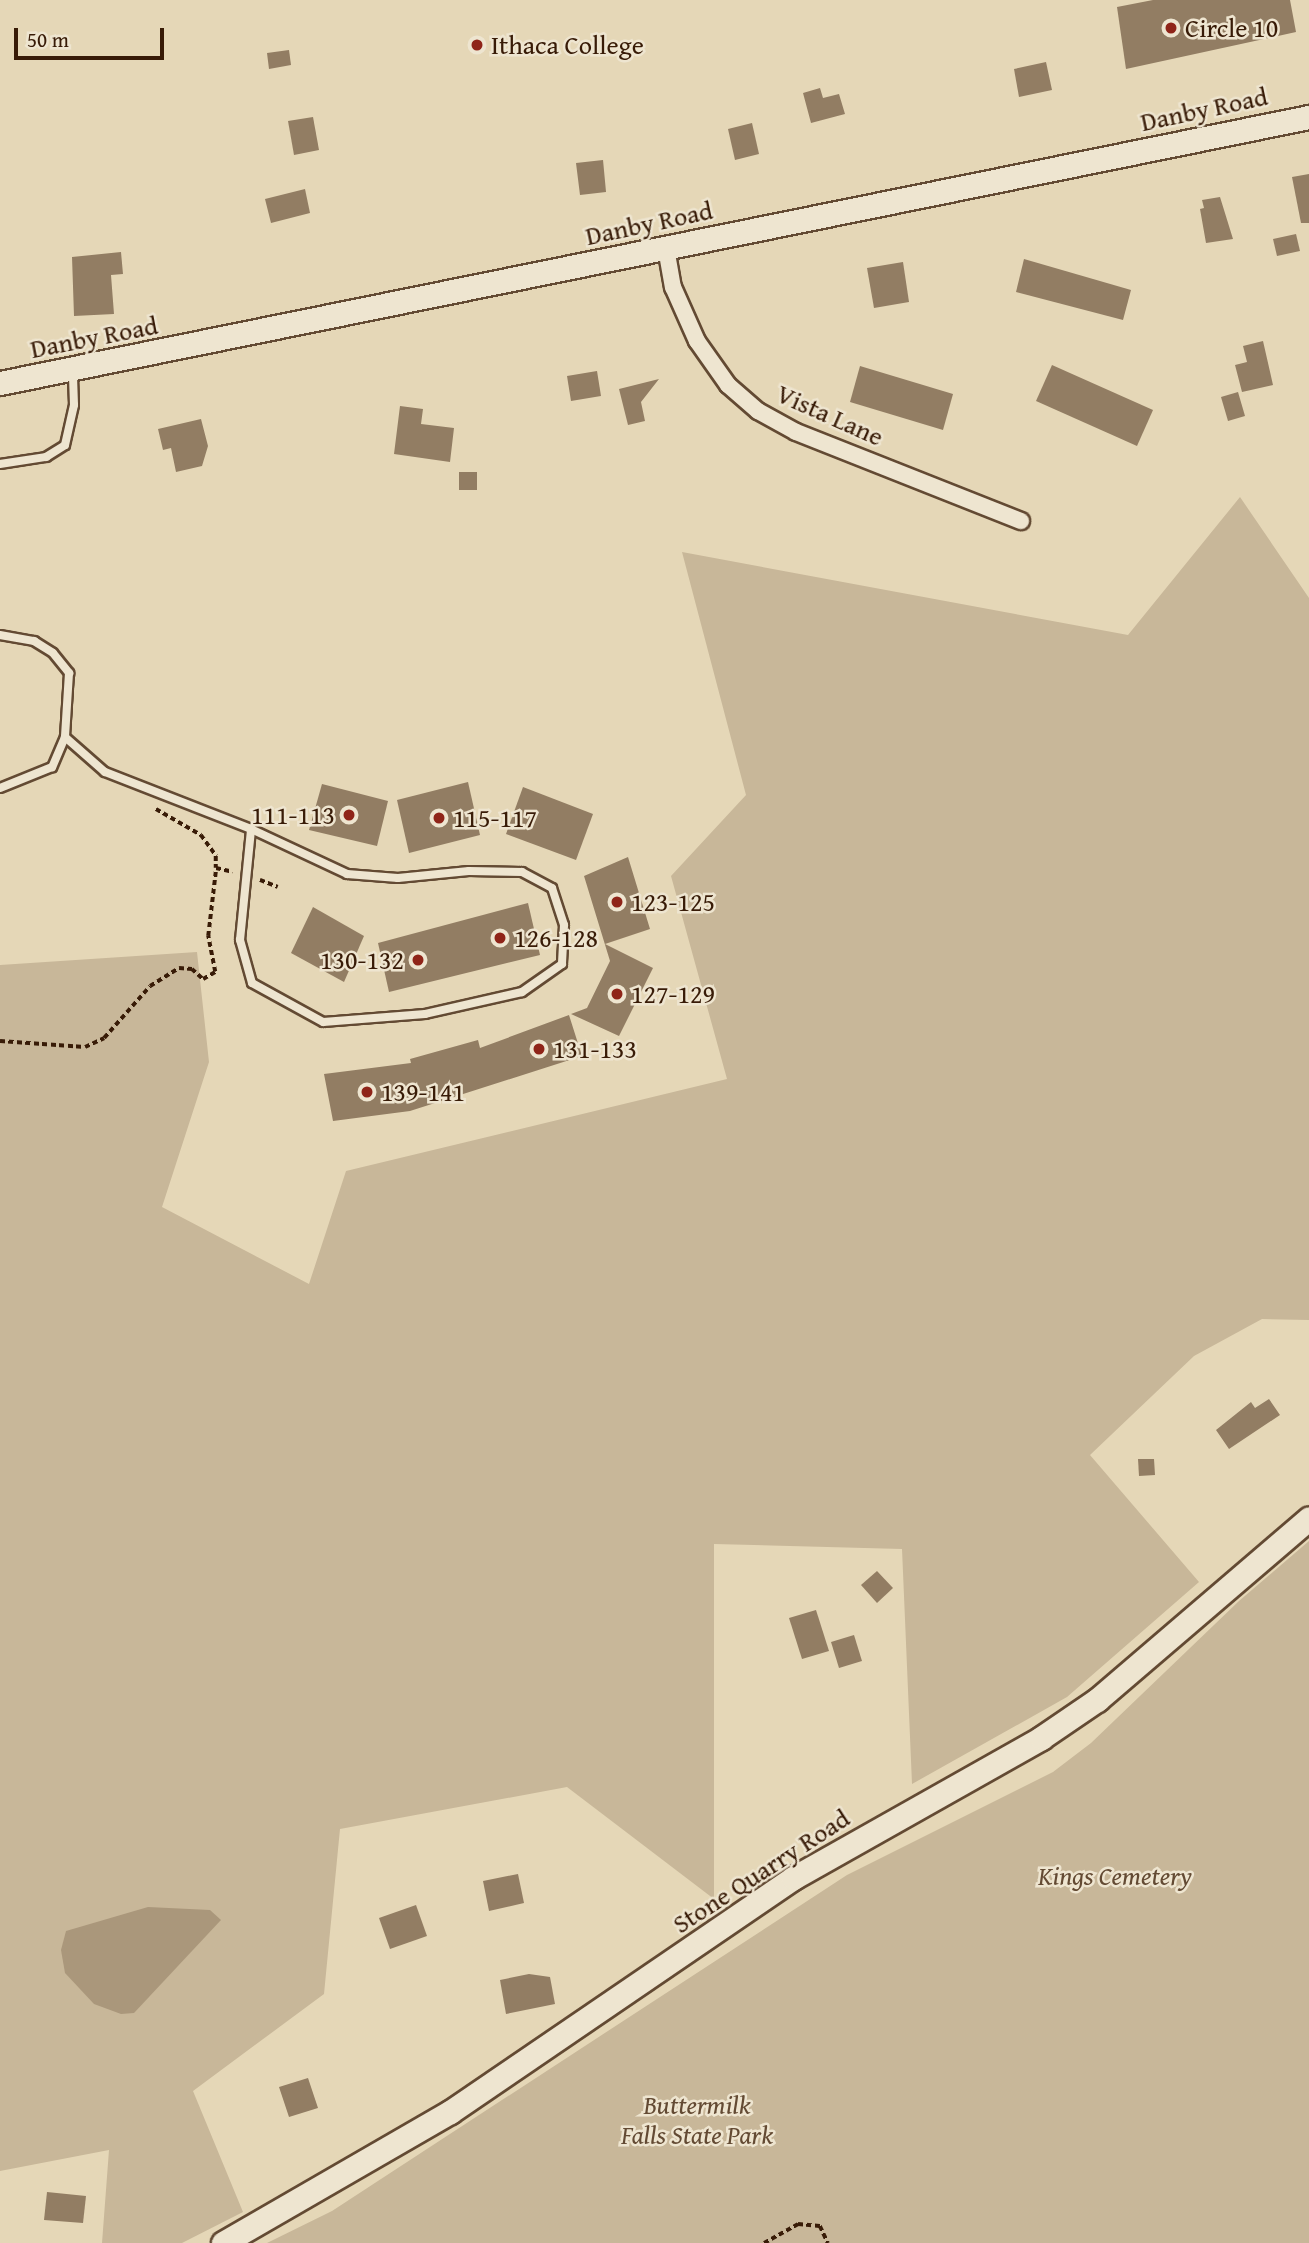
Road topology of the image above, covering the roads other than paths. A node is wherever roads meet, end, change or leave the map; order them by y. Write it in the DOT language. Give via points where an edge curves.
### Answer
graph roads {
  1 [pos="1309,117"];
  2 [pos="666,248"];
  3 [pos="73,370"];
  4 [pos="0,383"];
  5 [pos="0,464"];
  6 [pos="1021,521"];
  7 [pos="0,635"];
  8 [pos="65,737"];
  9 [pos="0,788"];
  10 [pos="251,829"];
  11 [pos="1309,1518"];
  12 [pos="223,2243"];
  1 -- 2 [label="main road, Danby Road"];
  2 -- 3 [label="main road, Danby Road"];
  2 -- 6 [label="street, Vista Lane" via="673,287 697,341 728,384 758,411 796,432"];
  3 -- 4 [label="main road, Danby Road"];
  3 -- 5 [label="lane" via="74,405 65,444 46,457"];
  7 -- 8 [label="lane" via="34,641 53,653 69,673"];
  8 -- 9 [label="lane" via="52,766"];
  8 -- 10 [label="lane" via="105,772"];
  10 -- 10 [label="lane" via="347,874 398,878 469,871 522,872 552,888 564,925 562,964 522,992 425,1014 323,1022 252,983 240,940"];
  11 -- 12 [label="main road, Stone Quarry Road" via="1097,1700 1041,1738 793,1878 461,2105"];
}
